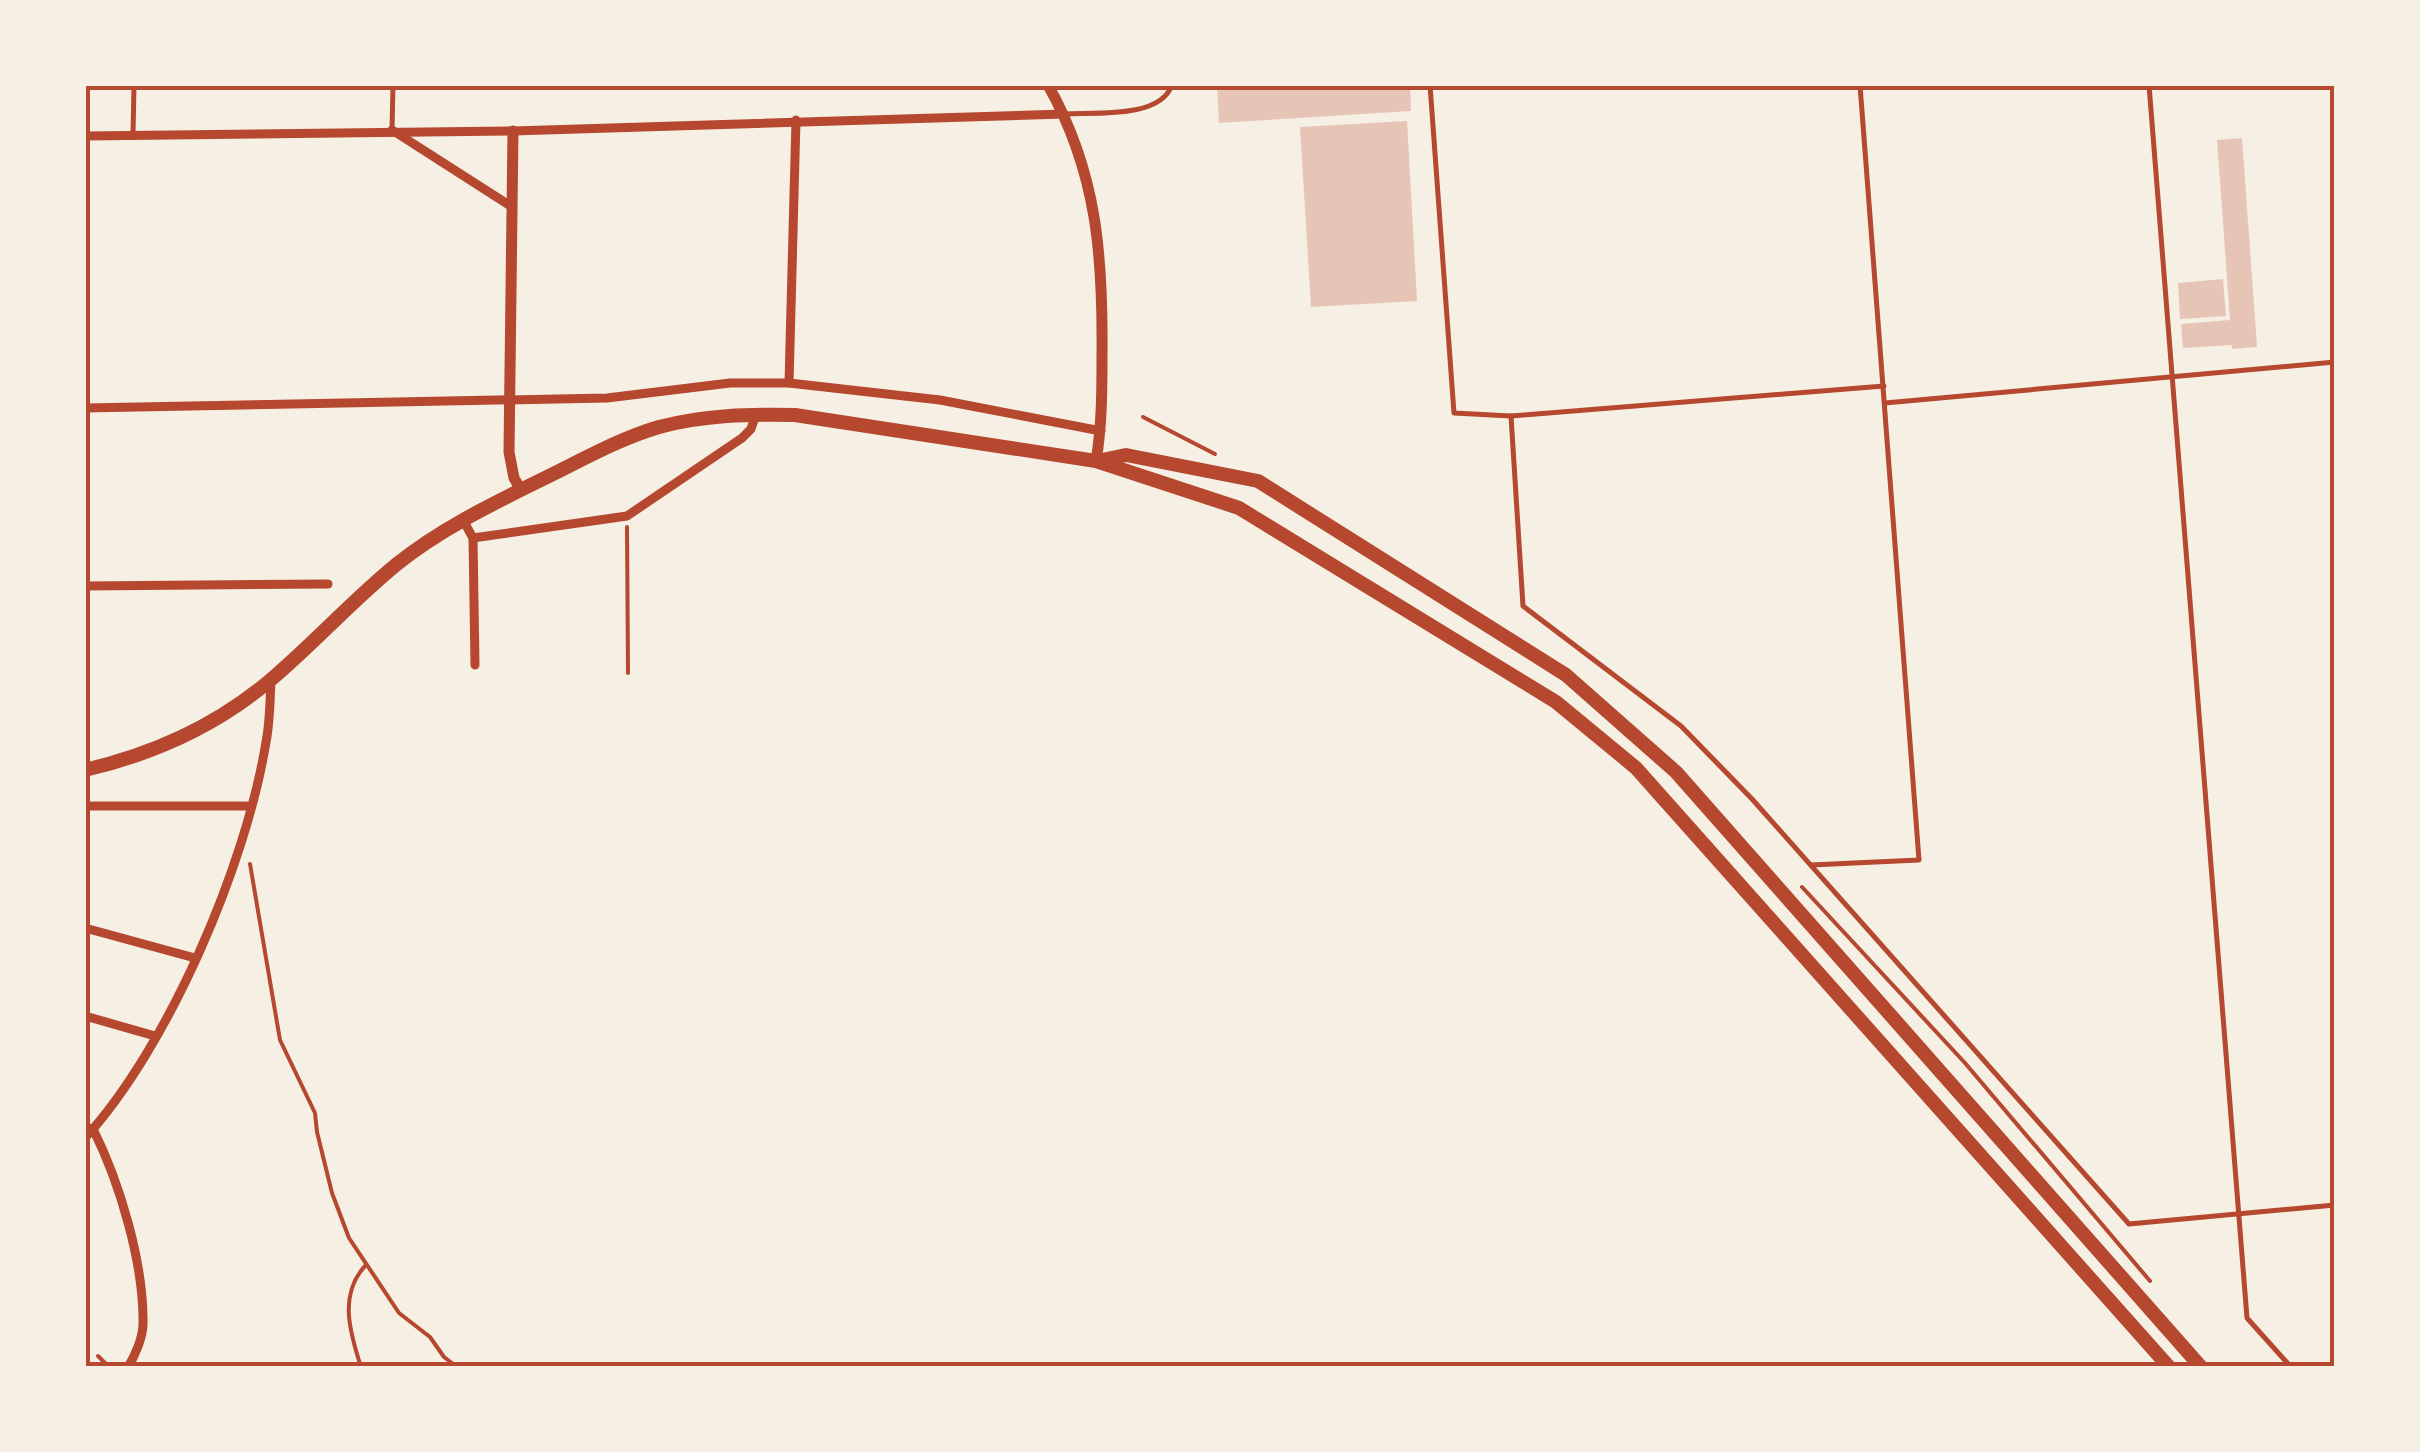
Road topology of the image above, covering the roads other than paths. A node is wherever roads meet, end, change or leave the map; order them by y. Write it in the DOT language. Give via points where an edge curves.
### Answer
graph roads {
  1 [pos="134,85"];
  2 [pos="393,85"];
  3 [pos="1048,85"];
  4 [pos="1172,85"];
  5 [pos="1430,85"];
  6 [pos="1860,85"];
  7 [pos="2149,85"];
  8 [pos="2334,85"];
  9 [pos="2335,100"];
  10 [pos="1064,114"];
  11 [pos="796,120"];
  12 [pos="392,130"];
  13 [pos="513,131"];
  14 [pos="133,135"];
  15 [pos="85,136"];
  16 [pos="512,207"];
  17 [pos="2335,362"];
  18 [pos="2172,378"];
  19 [pos="789,384"];
  20 [pos="1884,386"];
  21 [pos="509,401"];
  22 [pos="1884,403"];
  23 [pos="85,408"];
  24 [pos="756,414"];
  25 [pos="1511,416"];
  26 [pos="1102,431"];
  27 [pos="1096,461"];
  28 [pos="521,490"];
  29 [pos="463,520"];
  30 [pos="473,538"];
  31 [pos="328,584"];
  32 [pos="85,586"];
  33 [pos="474,664"];
  34 [pos="271,680"];
  35 [pos="85,770"];
  36 [pos="85,806"];
  37 [pos="251,806"];
  38 [pos="1810,866"];
  39 [pos="85,928"];
  40 [pos="195,958"];
  41 [pos="85,1016"];
  42 [pos="155,1036"];
  43 [pos="89,1128"];
  44 [pos="85,1138"];
  45 [pos="2335,1205"];
  46 [pos="2236,1215"];
  47 [pos="128,1367"];
  48 [pos="2169,1367"];
  49 [pos="2201,1367"];
  50 [pos="2291,1367"];
  1 -- 14 [label="lane"];
  2 -- 12 [label="lane"];
  3 -- 10 [label="street"];
  4 -- 10 [label="lane" via="1158,104 1143,109"];
  5 -- 25 [label="lane" via="1454,413"];
  6 -- 20 [label="lane"];
  7 -- 18 [label="lane"];
  8 -- 9 [label="lane"];
  10 -- 11 [label="street"];
  10 -- 26 [label="street" via="1096,211"];
  11 -- 13 [label="street"];
  11 -- 19 [label="street"];
  12 -- 13 [label="street"];
  12 -- 14 [label="street"];
  12 -- 16 [label="street"];
  13 -- 16 [label="street"];
  14 -- 15 [label="street"];
  16 -- 21 [label="street"];
  17 -- 18 [label="lane"];
  18 -- 22 [label="lane"];
  18 -- 46 [label="lane"];
  19 -- 21 [label="street"];
  19 -- 26 [label="street" via="940,400"];
  20 -- 22 [label="lane"];
  20 -- 25 [label="lane"];
  21 -- 23 [label="street"];
  21 -- 28 [label="street" via="510,466"];
  22 -- 38 [label="lane" via="1919,860"];
  24 -- 27 [label="main road"];
  24 -- 28 [label="main road" via="660,427"];
  24 -- 30 [label="street" via="742,438 627,516"];
  25 -- 38 [label="lane" via="1523,606 1681,726"];
  26 -- 27 [label="street"];
  27 -- 48 [label="main road" via="1239,508 1556,702 1636,768"];
  27 -- 49 [label="main road" via="1126,455 1258,481 1566,676 1676,772"];
  28 -- 29 [label="main road"];
  29 -- 30 [label="street"];
  29 -- 34 [label="main road" via="399,562"];
  30 -- 33 [label="street"];
  31 -- 32 [label="street"];
  34 -- 35 [label="main road" via="191,732"];
  34 -- 37 [label="street" via="267,739"];
  36 -- 37 [label="street"];
  37 -- 40 [label="street"];
  38 -- 46 [label="lane" via="2130,1224"];
  39 -- 40 [label="street"];
  40 -- 42 [label="street"];
  41 -- 42 [label="street"];
  42 -- 43 [label="street"];
  43 -- 44 [label="street"];
  43 -- 47 [label="street" via="106,1155 138,1273 143,1328"];
  45 -- 46 [label="lane"];
  46 -- 50 [label="lane" via="2247,1318"];
}
